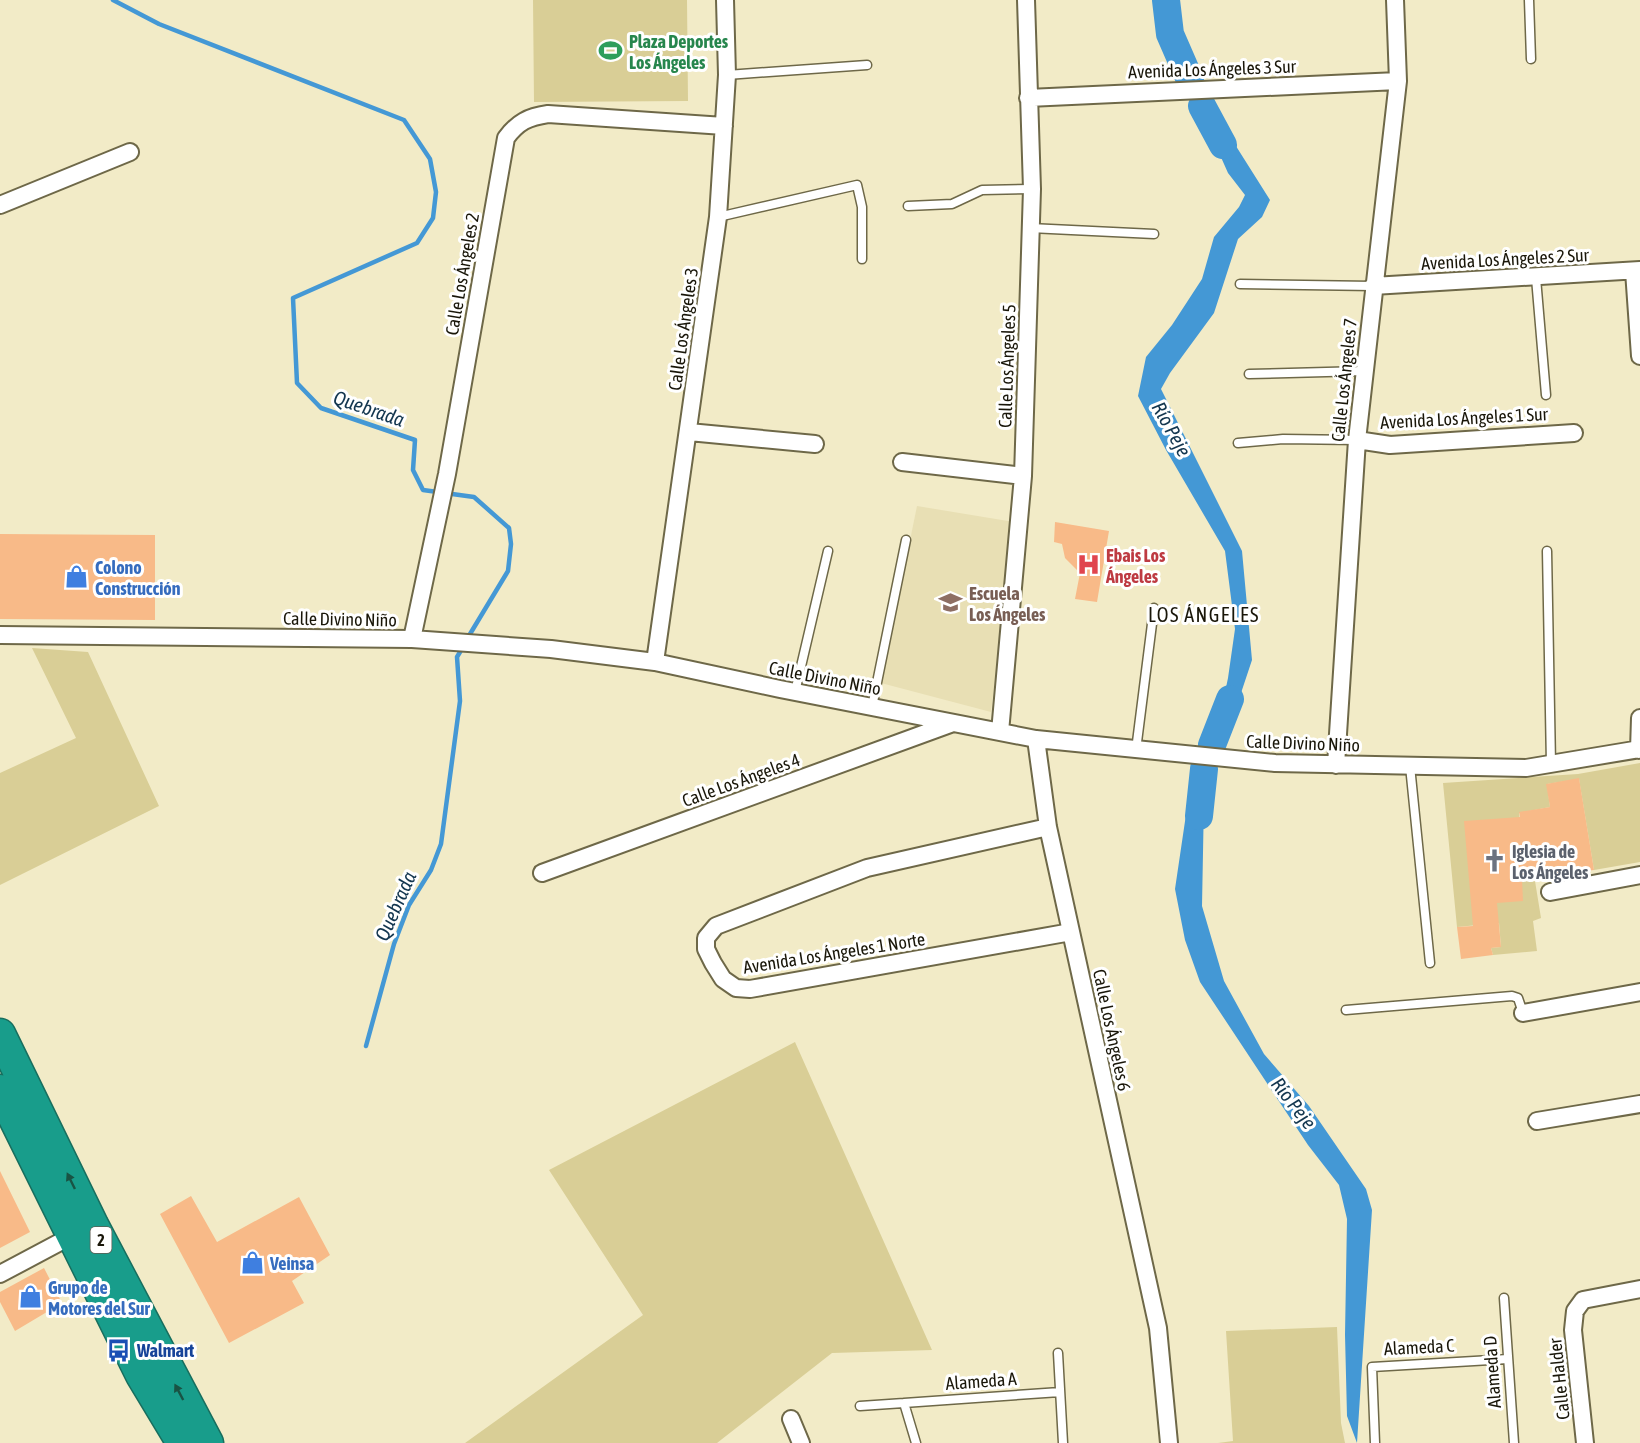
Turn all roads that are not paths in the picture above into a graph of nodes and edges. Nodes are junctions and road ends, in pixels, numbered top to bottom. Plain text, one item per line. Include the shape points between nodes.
1 (725, 0) edge
2 (1026, 0) edge
3 (1395, 0) edge
4 (1529, 0) edge
5 (1531, 59) dead end
6 (867, 65) dead end
7 (727, 75) junction
8 (1398, 81) junction
9 (1028, 98) junction
10 (724, 126) junction
11 (130, 152) dead end
12 (1032, 189) junction
13 (0, 205) edge
14 (908, 206) dead end
15 (718, 217) junction
16 (1030, 228) junction
17 (1154, 234) dead end
18 (862, 259) dead end
19 (1637, 271) edge
20 (1536, 278) junction
21 (1240, 284) dead end
22 (1372, 286) junction
23 (1640, 356) edge
24 (1364, 371) junction
25 (1249, 374) dead end
26 (1546, 395) dead end
27 (689, 432) junction
28 (1574, 433) dead end
29 (1357, 440) junction
30 (1238, 443) dead end
31 (815, 444) dead end
32 (902, 462) dead end
33 (1023, 476) junction
34 (906, 540) dead end
35 (828, 550) dead end
36 (1547, 550) dead end
37 (1154, 608) dead end
38 (0, 635) edge
39 (412, 639) junction
40 (656, 662) junction
41 (795, 692) junction
42 (872, 707) junction
43 (1640, 718) edge
44 (953, 723) junction
45 (1000, 732) junction
46 (1036, 740) junction
47 (1639, 750) edge
48 (1136, 751) junction
49 (1551, 764) junction
50 (1336, 765) junction
51 (1410, 766) junction
52 (1047, 827) junction
53 (542, 873) dead end
54 (1640, 875) edge
55 (1550, 892) dead end
56 (1071, 932) junction
57 (1430, 963) dead end
58 (1640, 992) edge
59 (1346, 1010) dead end
60 (1523, 1013) joint
61 (3, 1049) edge
62 (0, 1090) edge
63 (1640, 1104) edge
64 (1537, 1121) dead end
65 (82, 1231) junction
66 (0, 1274) edge
67 (1640, 1289) edge
68 (1504, 1298) dead end
69 (1058, 1353) dead end
70 (1508, 1359) junction
71 (141, 1375) junction
72 (1060, 1392) junction
73 (904, 1403) junction
74 (860, 1406) dead end
75 (791, 1419) dead end
76 (171, 1443) edge
77 (182, 1443) edge
78 (208, 1443) edge
79 (801, 1443) edge
80 (916, 1443) edge
81 (1064, 1443) edge
82 (1169, 1443) edge
83 (1375, 1443) edge
84 (1514, 1443) edge
85 (1585, 1443) edge

1 - 7 street, Calle Los Ángeles 3
2 - 9 street, Calle Los Ángeles 5
3 - 8 street, Calle Los Ángeles 7
4 - 5 lane
6 - 7 lane
7 - 10 street, Calle Los Ángeles 3
8 - 9 street, Avenida Los Ángeles 3 Sur
8 - 22 street, Calle Los Ángeles 7
9 - 12 street, Calle Los Ángeles 5
10 - 15 street, Calle Los Ángeles 3
10 - 39 street, Calle Los Ángeles 2 via 548,114 517,123 506,138 447,474
11 - 13 street
12 - 14 lane via 982,190 952,204
12 - 16 street, Calle Los Ángeles 5
15 - 18 lane via 857,185 862,207
15 - 27 street, Calle Los Ángeles 3
16 - 17 lane
16 - 33 street, Calle Los Ángeles 5
19 - 20 street, Avenida Los Ángeles 2 Sur
19 - 23 street
20 - 22 street, Avenida Los Ángeles 2 Sur
20 - 26 lane
21 - 22 lane
22 - 24 street, Calle Los Ángeles 7
24 - 25 lane
24 - 29 street, Calle Los Ángeles 7
27 - 31 street
27 - 40 street, Calle Los Ángeles 3
28 - 29 street, Avenida Los Ángeles 1 Sur via 1390,445
29 - 30 lane
29 - 50 street, Calle Los Ángeles 7
32 - 33 street
33 - 45 street, Calle Los Ángeles 5
34 - 42 lane
35 - 41 lane
36 - 49 lane
37 - 48 lane
38 - 39 street, Calle Divino Niño
39 - 40 street, Calle Divino Niño via 551,649
40 - 41 street, Calle Divino Niño
41 - 42 street, Calle Divino Niño
42 - 44 street, Calle Divino Niño
43 - 47 street
44 - 45 street, Calle Divino Niño
44 - 53 street, Calle Los Ángeles 4
45 - 46 street, Calle Divino Niño
46 - 48 street, Calle Divino Niño
46 - 52 street, Calle Los Ángeles 6
47 - 49 street, Calle Divino Niño
48 - 50 street, Calle Divino Niño
49 - 51 street, Calle Divino Niño via 1526,768
50 - 51 street, Calle Divino Niño
51 - 57 lane
52 - 56 street, Calle Los Ángeles 6
52 - 56 street, Avenida Los Ángeles 1 Norte via 867,868 716,926 706,938 706,949 723,979 736,988 750,989
54 - 55 street
56 - 82 street, Calle Los Ángeles 6 via 1158,1329
58 - 60 street
59 - 60 lane via 1512,996 1518,998
65 -> 61 highway, 2
62 - 65 highway, 2
63 - 64 street
65 - 66 street
65 - 71 highway, 2
78 -> 65 highway, 2
67 - 85 street, Calle Halder via 1584,1300 1575,1311 1573,1330
68 - 70 lane, Alameda D
69 - 72 lane
70 - 83 lane, Alameda C via 1372,1367
70 - 84 lane, Alameda D
71 - 76 lane
71 - 77 highway, 2
72 - 73 lane, Alameda A
72 - 81 lane
73 - 74 lane, Alameda A
73 - 80 lane
75 - 79 street

